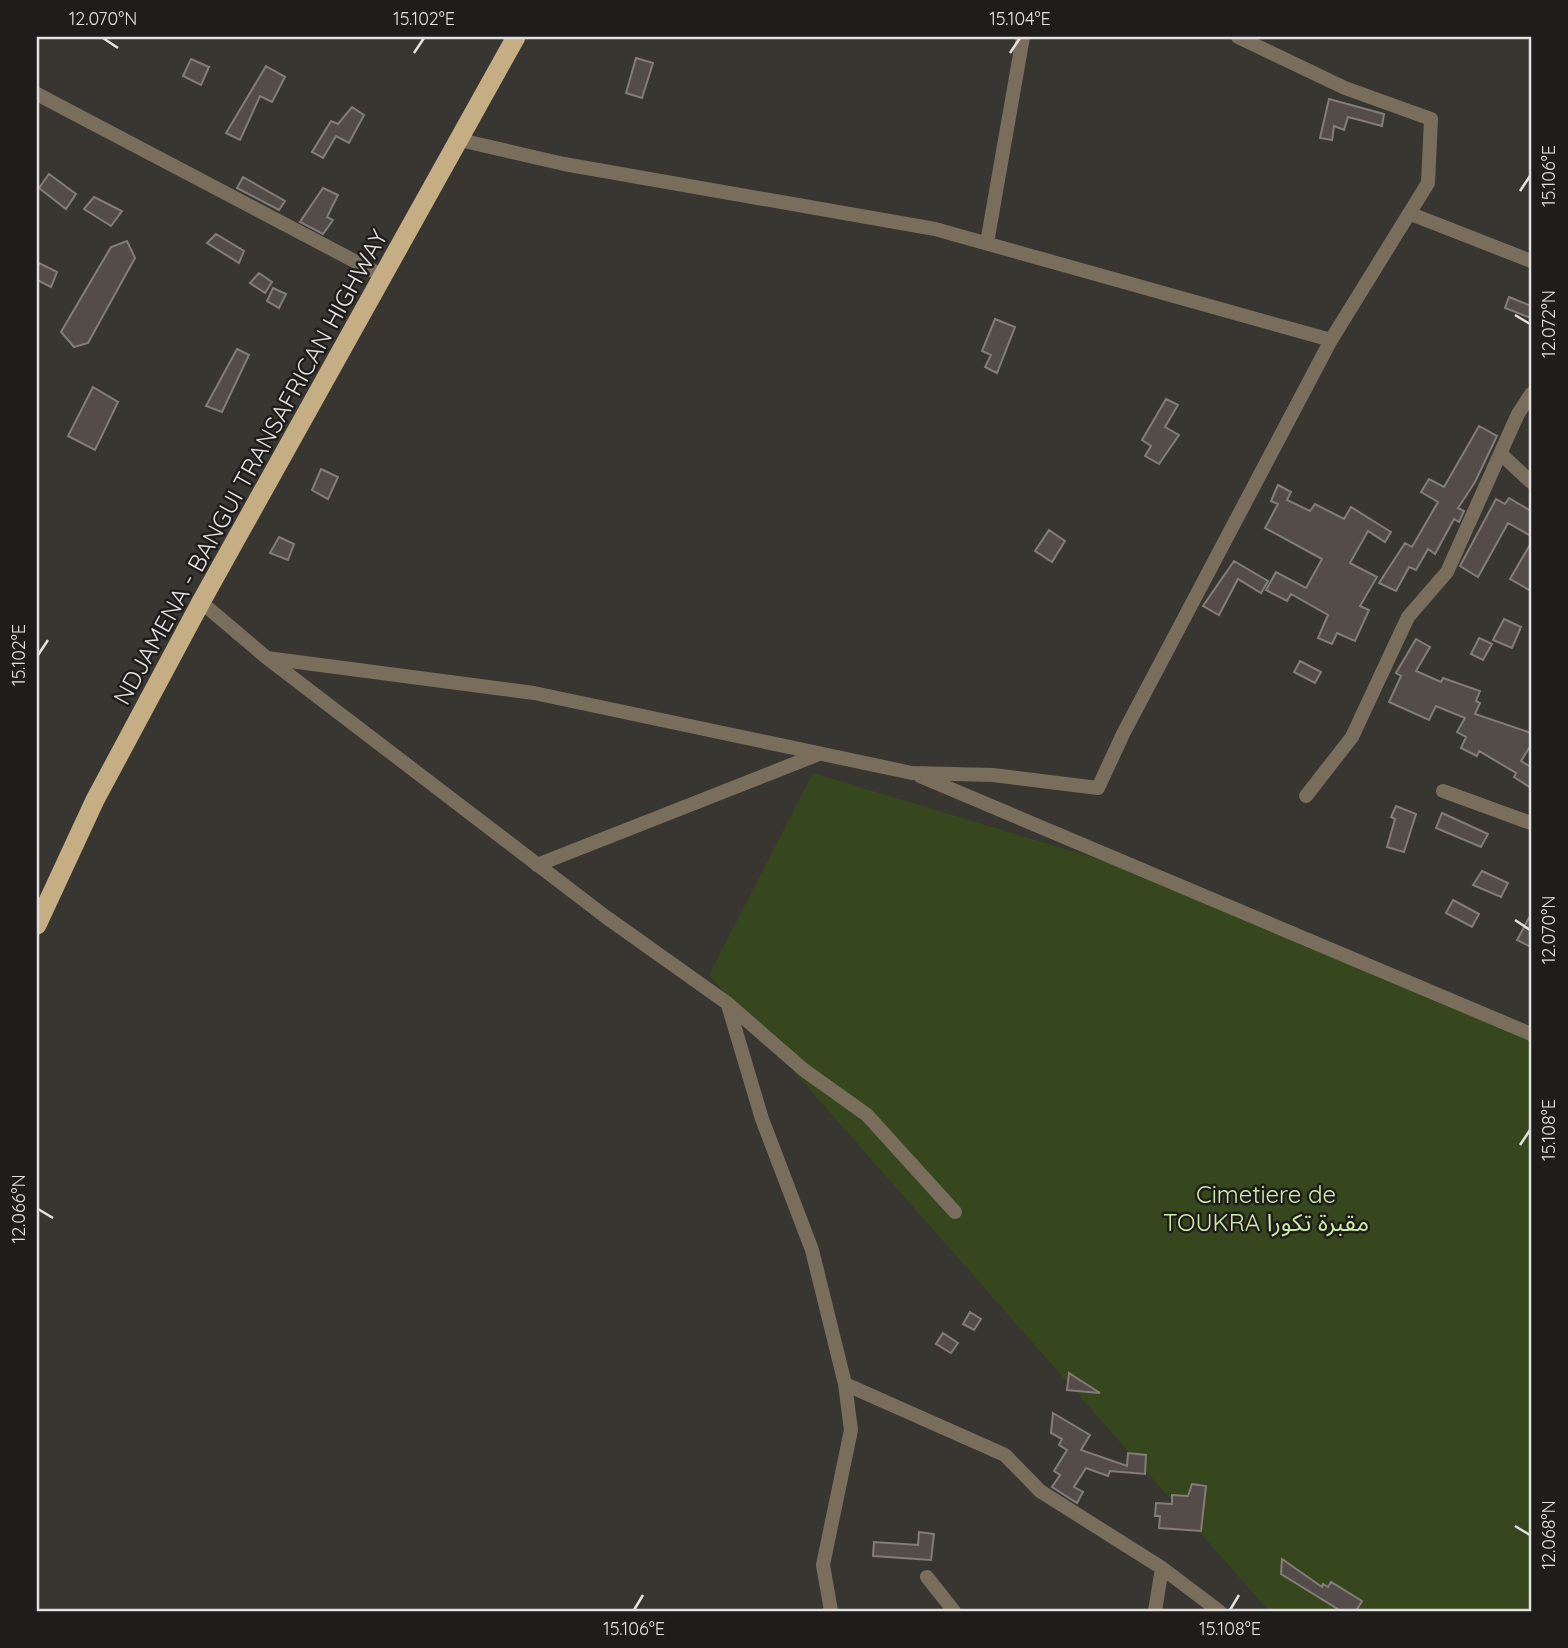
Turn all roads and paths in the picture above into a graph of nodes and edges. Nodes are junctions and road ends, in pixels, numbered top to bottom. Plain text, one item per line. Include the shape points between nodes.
1 (516, 37) edge
2 (1023, 37) edge
3 (1238, 37) edge
4 (37, 94) edge
5 (460, 140) junction
6 (1411, 214) junction
7 (987, 243) junction
8 (1531, 261) edge
9 (383, 276) junction
10 (1331, 340) junction
11 (1531, 394) edge
12 (1502, 455) junction
13 (1531, 482) edge
14 (201, 602) junction
15 (267, 658) junction
16 (820, 753) junction
17 (912, 773) junction
18 (1443, 791) dead end
19 (1306, 796) dead end
20 (1531, 822) edge
21 (537, 865) junction
22 (37, 925) edge
23 (727, 1003) junction
24 (1531, 1034) edge
25 (955, 1212) dead end
26 (845, 1384) junction
27 (1161, 1567) junction
28 (927, 1577) dead end
29 (831, 1611) edge
30 (954, 1611) edge
31 (1155, 1611) edge
32 (1219, 1611) edge

1 - 5 highway, NDJAMENA - BANGUI TRANSAFRICAN HIGHWAY
2 - 7 street
3 - 6 street via 1345,88 1431,119 1428,183
4 - 9 street
5 - 7 street via 935,229
5 - 9 highway, NDJAMENA - BANGUI TRANSAFRICAN HIGHWAY
6 - 8 street
6 - 10 street
7 - 10 street
9 - 14 highway, NDJAMENA - BANGUI TRANSAFRICAN HIGHWAY
10 - 17 street via 1098,788 993,775
11 - 12 street
12 - 13 street
12 - 19 street via 1447,572 1408,617 1352,737
14 - 15 street
14 - 22 highway, NDJAMENA - BANGUI TRANSAFRICAN HIGHWAY via 95,800
15 - 16 street via 534,694
15 - 21 street
16 - 17 street
16 - 21 street
17 - 24 street
18 - 20 street
21 - 23 street
23 - 25 street via 804,1070 867,1115
23 - 26 street via 762,1119 812,1250
26 - 27 street via 1005,1455 1040,1491
26 - 29 street via 851,1430 823,1565
27 - 31 street
27 - 32 street
28 - 30 street

